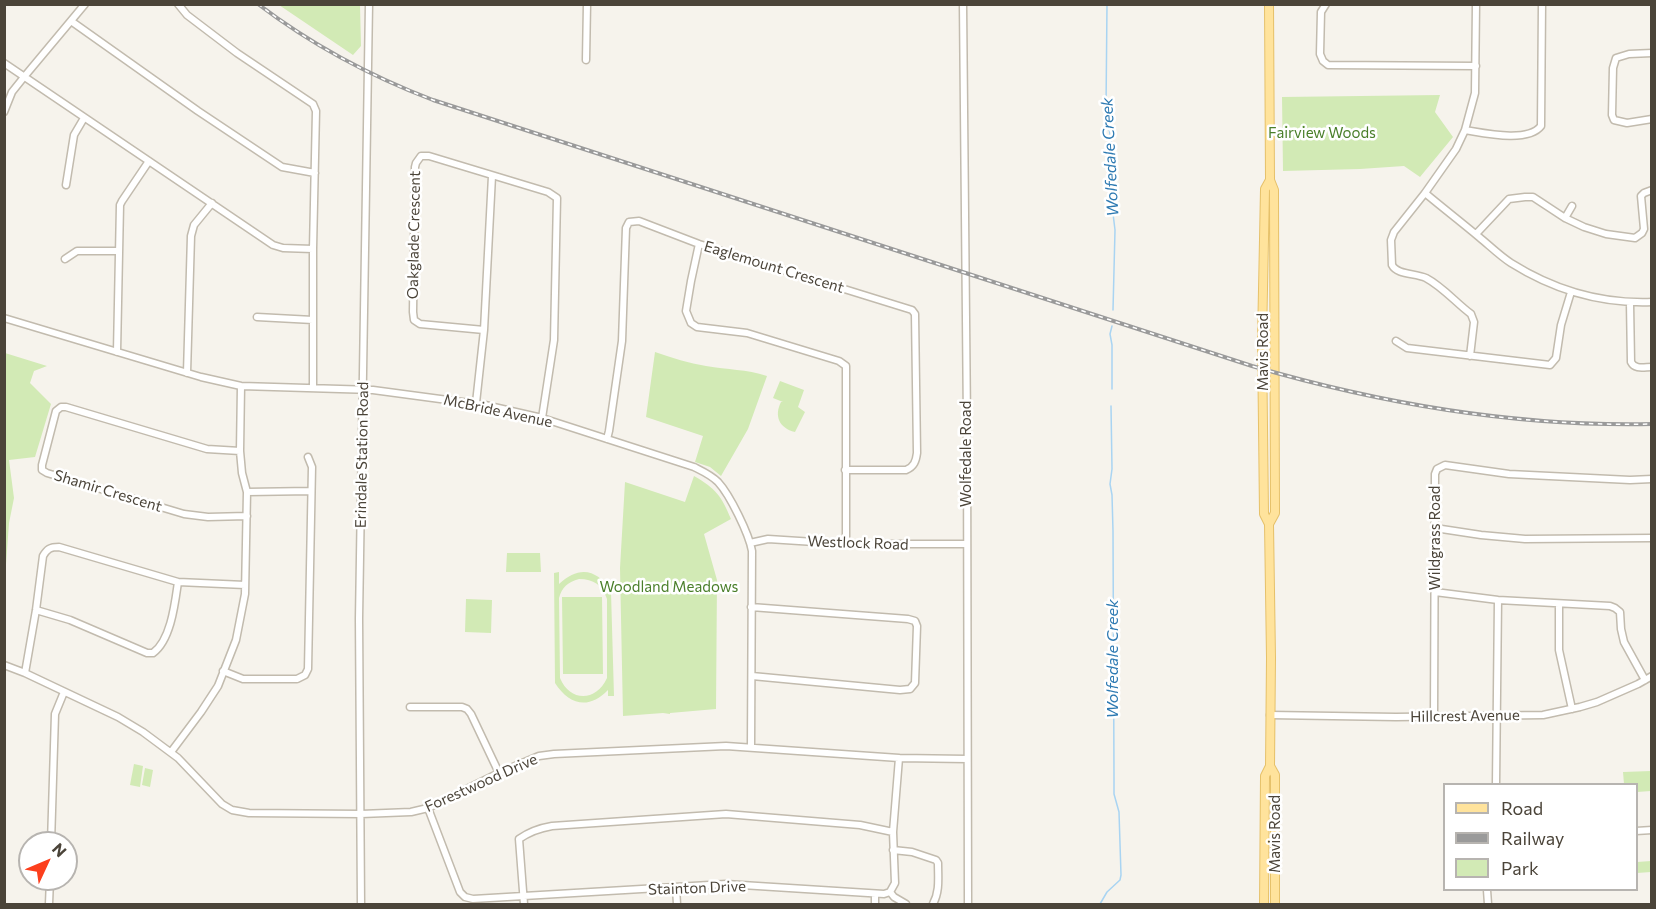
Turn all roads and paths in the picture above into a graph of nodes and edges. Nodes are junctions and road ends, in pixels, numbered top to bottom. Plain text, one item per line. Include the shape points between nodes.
1 (85, 4) edge
2 (178, 4) edge
3 (369, 4) edge
4 (587, 4) edge
5 (963, 4) edge
6 (1269, 4) edge
7 (1326, 4) edge
8 (1476, 4) edge
9 (1542, 4) edge
10 (71, 21) junction
11 (1652, 53) edge
12 (586, 60) dead end
13 (4, 63) edge
14 (1476, 66) junction
15 (24, 77) junction
16 (4, 112) edge
17 (84, 118) junction
18 (1652, 119) edge
19 (1465, 130) junction
20 (149, 161) junction
21 (315, 173) junction
22 (492, 176) junction
23 (1270, 180) junction
24 (66, 185) dead end
25 (1652, 190) edge
26 (1425, 193) junction
27 (212, 203) junction
28 (1572, 206) dead end
29 (1565, 218) junction
30 (1476, 234) junction
31 (699, 244) junction
32 (313, 249) junction
33 (119, 251) junction
34 (64, 259) dead end
35 (1571, 292) junction
36 (1652, 302) edge
37 (1630, 303) junction
38 (257, 317) dead end
39 (4, 318) edge
40 (313, 320) junction
41 (484, 330) junction
42 (1396, 341) dead end
43 (117, 352) junction
44 (1470, 356) junction
45 (1652, 367) edge
46 (187, 373) junction
47 (241, 386) junction
48 (313, 388) junction
49 (363, 389) junction
50 (476, 403) junction
51 (542, 418) junction
52 (607, 440) junction
53 (240, 451) junction
54 (308, 457) dead end
55 (846, 470) junction
56 (1652, 479) edge
57 (311, 491) junction
58 (247, 492) junction
59 (247, 516) junction
60 (1269, 524) junction
61 (1435, 528) junction
62 (1652, 538) edge
63 (750, 543) junction
64 (846, 544) junction
65 (966, 544) junction
66 (178, 582) junction
67 (246, 585) junction
68 (1435, 592) junction
69 (1498, 600) junction
70 (1558, 603) junction
71 (751, 607) junction
72 (36, 610) junction
73 (4, 665) edge
74 (224, 671) junction
75 (25, 673) junction
76 (752, 676) junction
77 (1652, 676) edge
78 (1645, 680) junction
79 (64, 692) junction
80 (410, 707) dead end
81 (1572, 709) junction
82 (1270, 715) junction
83 (1434, 716) junction
84 (1496, 716) junction
85 (751, 747) junction
86 (171, 752) junction
87 (900, 758) junction
88 (967, 759) junction
89 (1270, 766) junction
90 (499, 773) junction
91 (1496, 783) edge
92 (428, 808) junction
93 (361, 814) junction
94 (51, 831) edge
95 (893, 832) junction
96 (893, 850) junction
97 (676, 888) junction
98 (890, 892) junction
99 (875, 894) junction
100 (523, 901) edge
101 (361, 904) edge
102 (677, 904) edge
103 (874, 904) edge
104 (906, 904) edge
105 (933, 904) edge
106 (968, 904) edge
107 (1264, 904) edge
108 (1275, 904) edge

1 - 10 street
2 - 21 street via 237,53 313,104
3 - 49 street, Erindale Station Road
4 - 12 street
5 - 65 street, Wolfedale Road
6 - 23 main road, Mavis Road
7 - 14 street via 1321,12 1320,54 1328,65
8 - 14 street
9 - 19 street via 1541,126 1532,134 1495,136
10 - 15 street
10 - 21 street via 282,167
11 - 18 street via 1616,58 1612,115 1614,120 1627,123
13 - 15 street
14 - 19 street via 1475,93
15 - 16 street
15 - 17 street
17 - 20 street
17 - 24 street via 74,135
19 - 26 street
20 - 27 street
20 - 33 street via 122,201
21 - 32 street
22 - 41 street
22 - 41 street, Oakglade Crescent via 429,156 421,156 416,163 414,320 420,324
22 - 51 street, Oakglade Crescent via 557,198 554,340
23 - 60 main road, Mavis Road via 1274,190 1275,513
23 - 60 main road, Mavis Road via 1265,189 1262,339 1264,514
25 - 29 street via 1641,196 1644,228 1635,238 1606,234
26 - 30 street
26 - 44 street via 1394,232 1392,265 1396,270 1426,279 1472,314
27 - 32 street via 273,245
27 - 46 street via 194,225 191,236
28 - 29 street
29 - 30 street via 1533,197 1514,197
30 - 35 street via 1510,262
31 - 52 street, Eaglemount Crescent via 639,221 630,222 626,228 622,340
31 - 55 street via 686,311 691,323 747,333 846,366
31 - 55 street, Eaglemount Crescent via 915,314 916,461 906,470
32 - 40 street
33 - 34 street via 77,251
33 - 43 street
35 - 37 street
35 - 44 street via 1552,363
36 - 37 street
37 - 45 street via 1631,362 1637,368
38 - 40 street
39 - 43 street, McBride Avenue
40 - 48 street
41 - 50 street
42 - 44 street via 1407,348
43 - 46 street, McBride Avenue
46 - 47 street, McBride Avenue
47 - 48 street, McBride Avenue
47 - 53 street
48 - 49 street, McBride Avenue
49 - 50 street, McBride Avenue
49 - 93 street, Erindale Station Road
50 - 51 street, McBride Avenue
51 - 52 street, McBride Avenue
52 - 63 street, McBride Avenue via 694,467 715,479 730,500
53 - 58 street
53 - 59 street, Shamir Crescent via 207,449 60,407 42,470 184,514
54 - 57 street via 312,467
55 - 64 street
56 - 61 street, Wildgrass Road via 1509,474 1443,466 1435,474
57 - 58 street
57 - 74 street via 308,669 297,679 243,679
58 - 59 street
59 - 67 street
60 - 82 main road, Mavis Road
61 - 62 street via 1525,539
61 - 68 street, Wildgrass Road
63 - 64 street, Westlock Road via 768,538
63 - 71 street, McBride Avenue
64 - 65 street, Westlock Road
65 - 88 street, Wolfedale Road
66 - 67 street
66 - 72 street via 52,547 43,556
66 - 72 street via 162,645 153,653
67 - 74 street via 236,640
68 - 69 street
68 - 83 street, Wildgrass Road
69 - 70 street
69 - 84 street
70 - 78 street via 1610,606 1620,612 1624,642
70 - 81 street via 1559,650
71 - 76 street, McBride Avenue
71 - 76 street via 908,619 917,626 915,683 910,689
72 - 75 street
73 - 75 street, Forestwood Drive
74 - 86 street via 201,712
75 - 79 street, Forestwood Drive
76 - 85 street, McBride Avenue
77 - 78 street, Hillcrest Avenue
78 - 81 street, Hillcrest Avenue
79 - 86 street, Forestwood Drive via 118,717
79 - 94 street via 55,714
80 - 90 street via 467,709
81 - 84 street, Hillcrest Avenue via 1543,715
82 - 83 street, Hillcrest Avenue
82 - 89 main road, Mavis Road
83 - 84 street, Hillcrest Avenue
84 - 91 street
85 - 87 street, Forestwood Drive
85 - 90 street, Forestwood Drive via 554,754 539,756
86 - 93 street, Forestwood Drive via 232,810
87 - 88 street, Forestwood Drive
87 - 95 street
88 - 106 street, Wolfedale Road
89 - 107 main road, Mavis Road via 1265,776
89 - 108 main road, Mavis Road via 1275,775
90 - 92 street, Forestwood Drive
92 - 93 street, Forestwood Drive
92 - 100 street, Stainton Drive via 465,897
93 - 101 street, Erindale Station Road
95 - 96 street
95 - 100 street via 860,825 726,814 552,825 519,839
96 - 98 street via 895,883
96 - 105 street via 936,860 938,888
97 - 99 street, Stainton Drive via 726,884
97 - 100 street, Stainton Drive
97 - 102 street
98 - 99 street, Stainton Drive
98 - 104 street
99 - 103 street

